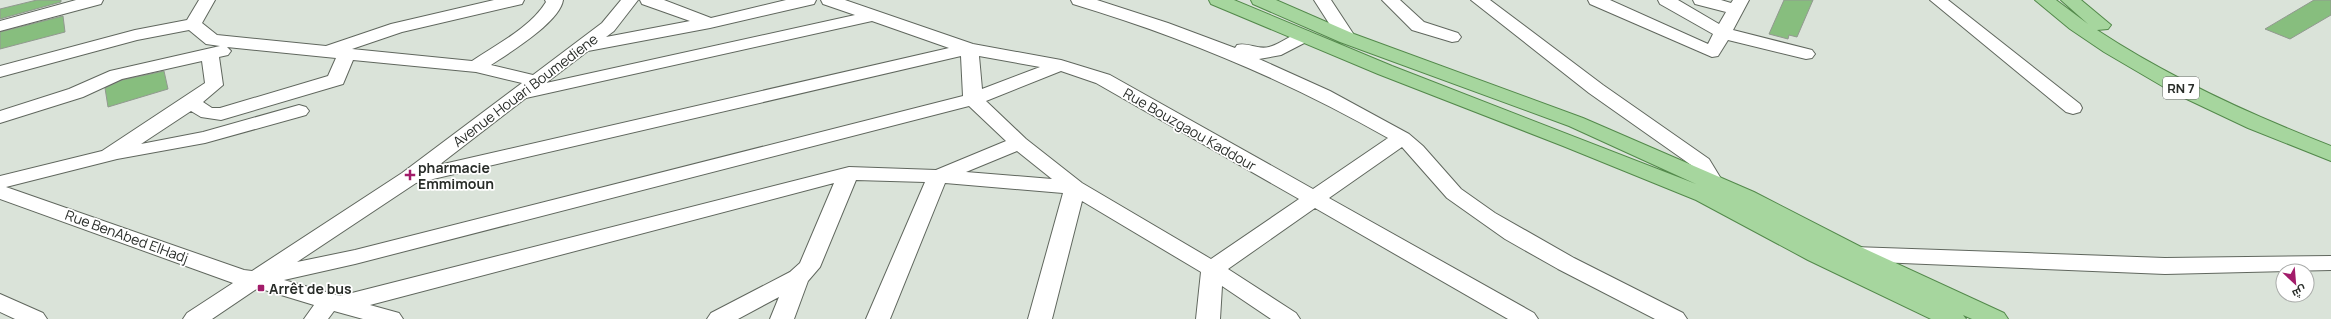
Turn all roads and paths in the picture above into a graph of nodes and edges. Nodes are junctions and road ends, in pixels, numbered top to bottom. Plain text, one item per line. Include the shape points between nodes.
1 (95, 0) edge
2 (207, 0) edge
3 (516, 0) edge
4 (553, 0) edge
5 (630, 0) edge
6 (648, 0) edge
7 (808, 0) edge
8 (829, 0) edge
9 (1079, 0) edge
10 (1114, 0) edge
11 (1218, 0) edge
12 (1260, 0) edge
13 (1322, 0) edge
14 (1390, 0) edge
15 (1478, 0) edge
16 (1596, 0) edge
17 (1666, 0) edge
18 (1701, 0) edge
19 (1938, 0) edge
20 (2044, 0) edge
21 (2070, 0) edge
22 (1739, 4) edge
23 (872, 16) junction
24 (710, 23) junction
25 (193, 24) junction
26 (0, 26) edge
27 (1723, 33) junction
28 (1304, 36) junction
29 (1452, 37) dead end
30 (1347, 38) junction
31 (243, 45) junction
32 (579, 48) junction
33 (969, 49) junction
34 (322, 52) junction
35 (347, 53) junction
36 (1806, 54) dead end
37 (210, 55) junction
38 (1061, 64) junction
39 (476, 67) junction
40 (0, 72) edge
41 (536, 81) junction
42 (520, 94) junction
43 (973, 99) junction
44 (190, 103) junction
45 (2073, 108) dead end
46 (299, 111) dead end
47 (0, 117) edge
48 (1402, 138) junction
49 (2331, 140) edge
50 (1019, 143) junction
51 (2331, 154) edge
52 (109, 156) junction
53 (849, 173) junction
54 (938, 176) junction
55 (409, 178) junction
56 (0, 182) edge
57 (1075, 188) junction
58 (1708, 189) junction
59 (0, 192) edge
60 (1313, 199) junction
61 (1854, 254) junction
62 (2331, 263) edge
63 (1212, 268) junction
64 (798, 277) junction
65 (254, 279) junction
66 (0, 302) edge
67 (328, 308) edge
68 (35, 319) edge
69 (194, 319) edge
70 (391, 319) edge
71 (719, 319) edge
72 (782, 319) edge
73 (878, 319) edge
74 (1040, 319) edge
75 (1208, 319) edge
76 (1288, 319) edge
77 (1526, 319) edge
78 (1675, 319) edge
79 (1953, 319) edge
80 (1995, 319) edge

1 - 26 street
2 - 25 street
3 - 34 street via 397,28
4 - 39 street via 555,1 552,9 535,24
5 - 32 street, Avenue Houari Boumediene via 608,27
6 - 24 street
7 - 24 street
8 - 23 street, Rue Bouzgaou Kaddour
9 - 48 street via 1132,15 1233,55 1322,94
10 - 28 street via 1153,11 1252,53 1269,55
11 - 28 main road
12 - 30 main road
13 - 30 street
14 - 29 street via 1418,26
15 - 58 street via 1596,89 1702,163
16 - 27 street via 1712,52
17 - 27 street
18 - 22 street
19 - 45 street
20 - 51 main road, RN 7 via 2107,45 2170,82 2251,122
21 - 49 main road, RN 7 via 2103,27 2154,59 2264,112
22 - 27 street
23 - 33 street, Rue Bouzgaou Kaddour
23 - 42 street
24 - 32 street
25 - 31 street via 212,40
25 - 40 street via 135,36
27 - 36 street
28 - 58 main road
30 - 58 main road via 1576,122
31 - 34 street
31 - 37 street
32 - 41 street, Avenue Houari Boumediene
33 - 38 street, Rue Bouzgaou Kaddour
33 - 43 street
33 - 55 street
34 - 35 street
35 - 39 street
35 - 44 street via 336,80 221,114 208,113
37 - 44 street via 214,85
37 - 47 street via 116,75 76,93
38 - 43 street
38 - 60 street, Rue Bouzgaou Kaddour via 1103,80
39 - 41 street
41 - 42 street, Avenue Houari Boumediene
42 - 55 street, Avenue Houari Boumediene
43 - 50 street
43 - 65 street via 355,257
44 - 52 street
46 - 52 street via 206,137
48 - 60 street
48 - 78 street via 1461,199 1525,241
50 - 54 street
50 - 57 street
52 - 56 street
53 - 54 street
53 - 64 street via 809,267
53 - 67 street
54 - 57 street
54 - 73 street
55 - 65 street, Avenue Houari Boumediene
57 - 63 street
57 - 74 street
58 - 61 main road via 1746,197
58 - 79 main road via 1817,254
59 - 65 street, Rue BenAbed ElHadj via 242,278
60 - 63 street
60 - 77 street, Rue Bouzgaou Kaddour
61 - 62 street via 2165,266
61 - 80 main road
63 - 75 street
63 - 76 street
64 - 71 street
64 - 72 street
65 - 67 street, Rue BenAbed ElHadj
65 - 69 street, Avenue Houari Boumediene
66 - 68 street
67 - 70 street, Rue BenAbed ElHadj

